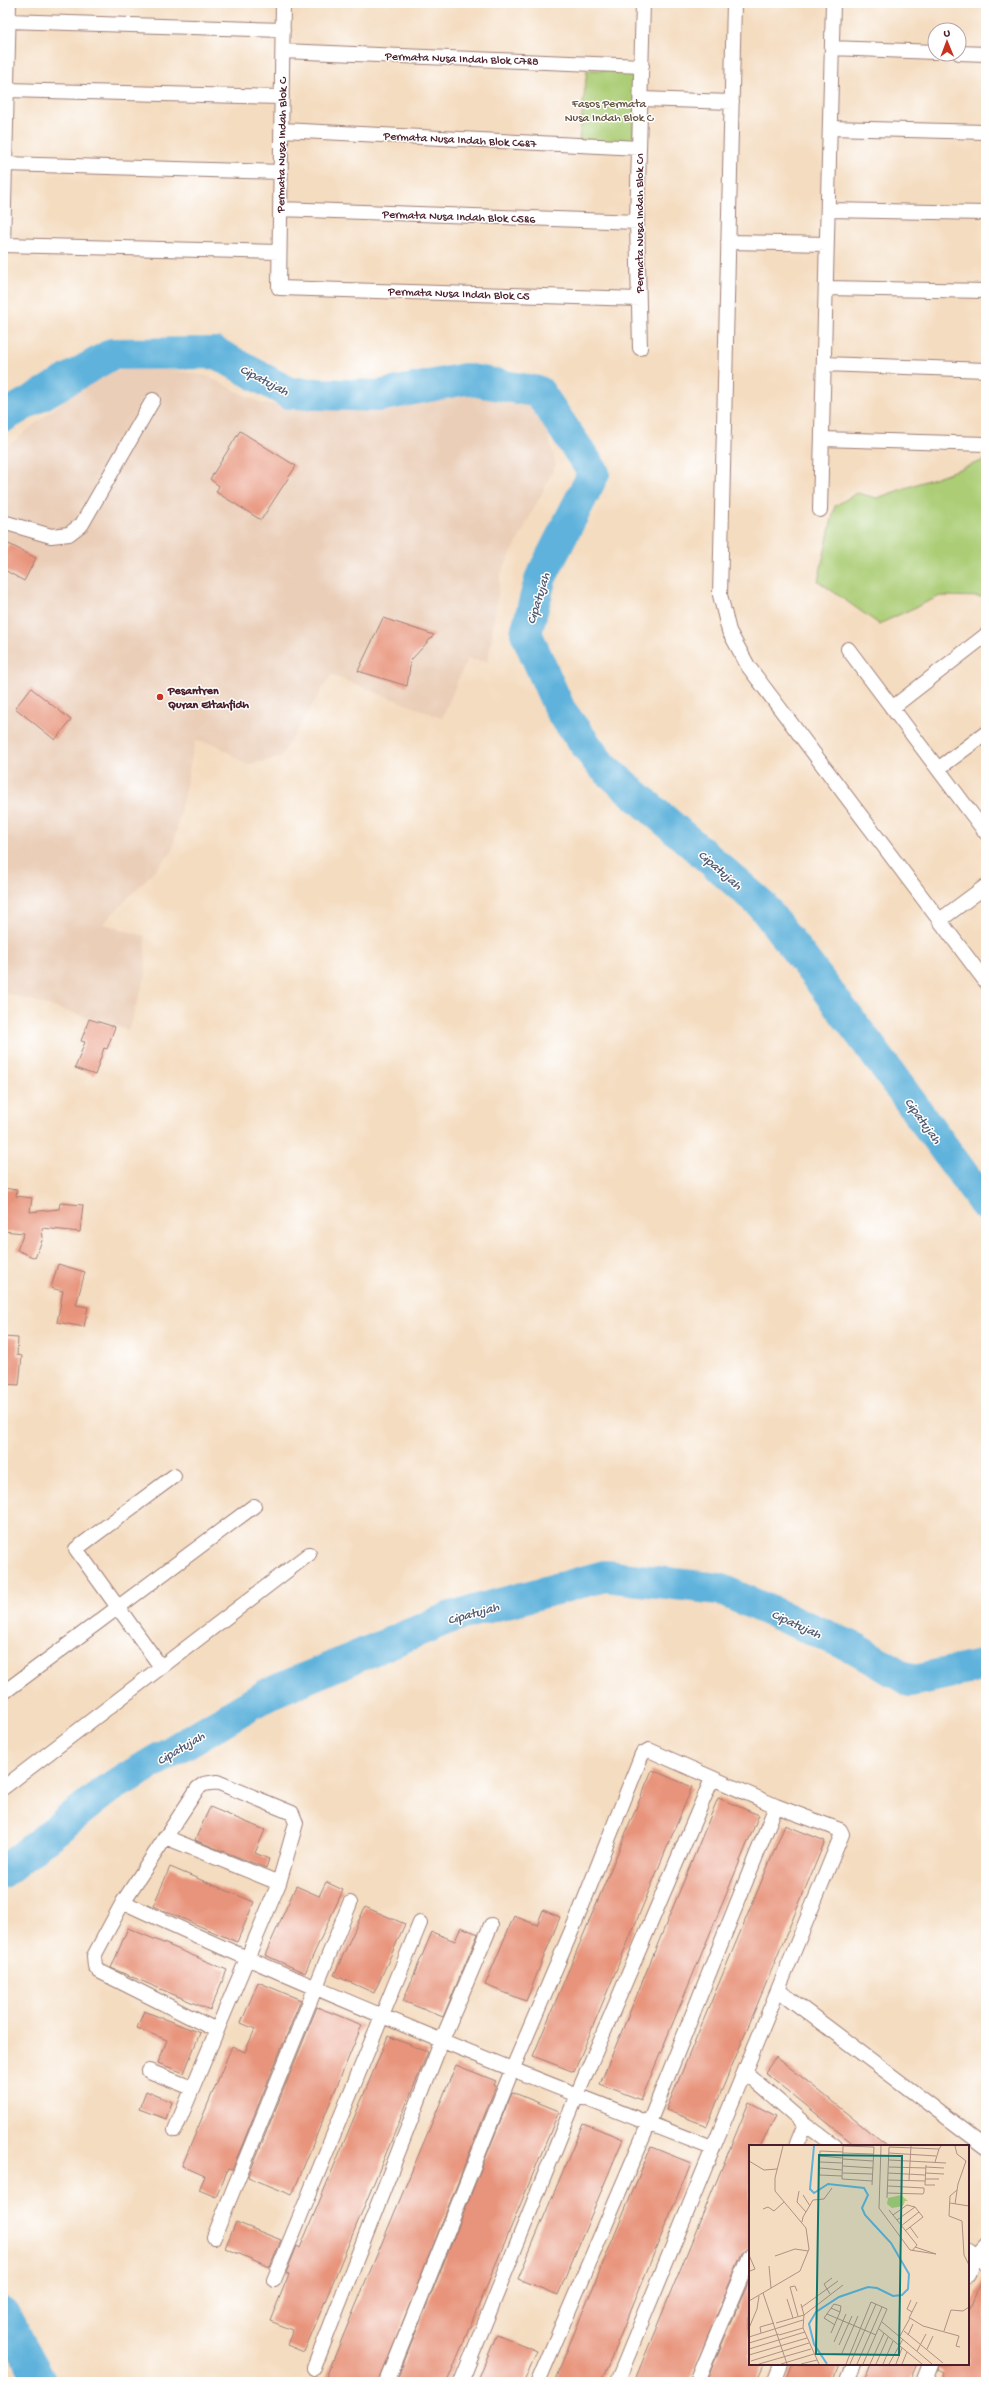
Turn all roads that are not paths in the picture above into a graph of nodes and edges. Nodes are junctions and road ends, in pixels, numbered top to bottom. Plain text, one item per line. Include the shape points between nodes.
1 (9, 3) edge
2 (284, 3) edge
3 (644, 3) edge
4 (734, 3) edge
5 (833, 3) edge
6 (8, 21) junction
7 (283, 30) junction
8 (832, 48) junction
9 (283, 51) junction
10 (927, 52) edge
11 (967, 53) edge
12 (986, 54) edge
13 (642, 66) junction
14 (7, 90) junction
15 (282, 97) junction
16 (641, 99) junction
17 (732, 102) junction
18 (830, 128) junction
19 (282, 130) junction
20 (986, 132) edge
21 (639, 148) junction
22 (5, 164) junction
23 (280, 172) junction
24 (280, 209) junction
25 (828, 210) junction
26 (986, 213) edge
27 (637, 222) junction
28 (728, 242) junction
29 (828, 244) junction
30 (279, 252) junction
31 (279, 288) joint
32 (826, 288) junction
33 (986, 291) edge
34 (639, 299) junction
35 (640, 348) dead end
36 (824, 364) junction
37 (986, 370) edge
38 (153, 400) dead end
39 (822, 439) junction
40 (986, 444) edge
41 (820, 510) dead end
42 (3, 522) edge
43 (986, 635) edge
44 (848, 649) dead end
45 (892, 708) junction
46 (986, 733) edge
47 (938, 769) junction
48 (986, 832) edge
49 (986, 886) edge
50 (940, 920) junction
51 (986, 982) edge
52 (174, 1476) dead end
53 (254, 1506) dead end
54 (309, 1554) dead end
55 (118, 1607) junction
56 (161, 1667) junction
57 (3, 1693) edge
58 (712, 1779) junction
59 (3, 1788) edge
60 (776, 1806) junction
61 (165, 1837) junction
62 (279, 1883) junction
63 (123, 1902) junction
64 (350, 1903) dead end
65 (420, 1922) dead end
66 (491, 1924) dead end
67 (246, 1959) junction
68 (315, 1987) junction
69 (778, 1990) junction
70 (382, 2016) junction
71 (216, 2030) junction
72 (442, 2040) junction
73 (512, 2070) junction
74 (149, 2071) dead end
75 (745, 2072) junction
76 (192, 2088) junction
77 (577, 2095) junction
78 (649, 2123) junction
79 (806, 2124) junction
80 (175, 2130) dead end
81 (796, 2145) edge
82 (834, 2145) edge
83 (712, 2148) junction
84 (986, 2148) edge
85 (214, 2237) dead end
86 (986, 2245) edge
87 (749, 2258) edge
88 (976, 2258) edge
89 (969, 2273) edge
90 (274, 2280) dead end
91 (781, 2365) edge
92 (854, 2365) edge
93 (931, 2365) edge
94 (314, 2368) dead end
95 (387, 2382) edge
96 (461, 2382) edge
97 (538, 2382) edge
98 (617, 2382) edge
99 (697, 2382) edge
100 (774, 2382) edge
101 (847, 2382) edge
102 (924, 2382) edge

1 - 6 street
2 - 7 street, Permata Nusa Indah Blok C
3 - 13 street, Permata Nusa Indah Blok C1
4 - 17 street
5 - 8 street
6 - 7 street
6 - 14 street
7 - 9 street, Permata Nusa Indah Blok C
8 - 10 street
8 - 18 street
9 - 13 street, Permata Nusa Indah Blok C7&8
9 - 15 street, Permata Nusa Indah Blok C
11 - 12 street
13 - 16 street, Permata Nusa Indah Blok C1
14 - 15 street
14 - 22 street
15 - 19 street, Permata Nusa Indah Blok C
16 - 17 street
16 - 21 street, Permata Nusa Indah Blok C1
17 - 28 street
18 - 20 street
18 - 25 street
19 - 21 street, Permata Nusa Indah Blok C6&7
19 - 23 street, Permata Nusa Indah Blok C
21 - 27 street, Permata Nusa Indah Blok C1
22 - 23 street
22 - 30 street via 3,245
23 - 24 street, Permata Nusa Indah Blok C
24 - 27 street, Permata Nusa Indah Blok C5&6
24 - 30 street, Permata Nusa Indah Blok C
25 - 26 street
25 - 29 street
27 - 34 street, Permata Nusa Indah Blok C1
28 - 29 street
28 - 50 street via 720,595 729,631 748,666
29 - 32 street
30 - 31 street, Permata Nusa Indah Blok C
31 - 34 street, Permata Nusa Indah Blok C5
32 - 33 street
32 - 36 street
34 - 35 street, Permata Nusa Indah Blok C1
36 - 37 street
36 - 39 street
38 - 42 street via 82,524 69,534 51,536
39 - 40 street
39 - 41 street
43 - 45 street
44 - 45 street
45 - 47 street
46 - 47 street
47 - 48 street
49 - 50 street
50 - 51 street
52 - 55 street via 76,1549
53 - 55 street
54 - 56 street
55 - 56 street
55 - 57 street
56 - 59 street
58 - 60 street
58 - 73 street via 648,1750 644,1751 580,1911
58 - 77 street
60 - 69 street via 840,1830 842,1834
60 - 78 street
61 - 62 street
61 - 62 street via 198,1788 210,1782 217,1782 287,1810 295,1817 296,1823
61 - 63 street
62 - 67 street
63 - 67 street
63 - 71 street via 94,1956 98,1971
64 - 68 street
65 - 70 street
66 - 72 street
67 - 68 street
67 - 71 street
68 - 70 street
68 - 85 street
69 - 75 street
69 - 84 street
70 - 72 street
70 - 90 street
71 - 76 street
72 - 73 street
72 - 94 street
73 - 77 street
73 - 95 street
74 - 76 street
75 - 79 street
75 - 83 street
76 - 80 street
77 - 78 street
77 - 96 street
78 - 83 street
78 - 97 street
79 - 81 street
79 - 82 street
83 - 98 street
86 - 88 street
87 - 99 street
88 - 89 street
91 - 100 street
92 - 101 street
93 - 102 street

